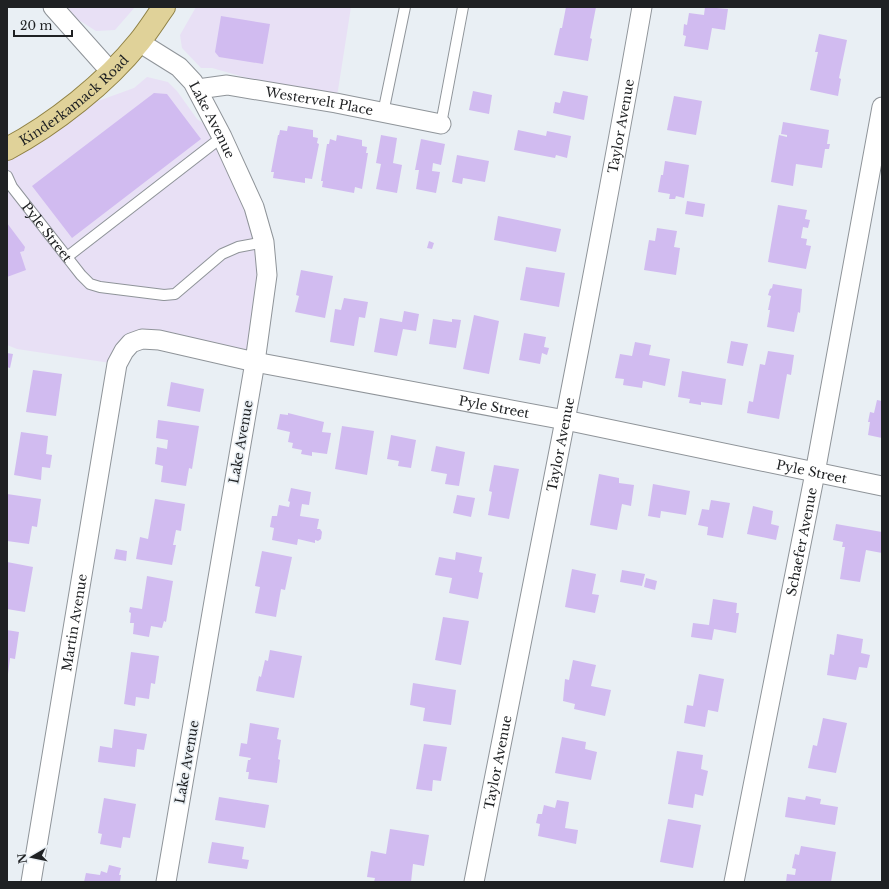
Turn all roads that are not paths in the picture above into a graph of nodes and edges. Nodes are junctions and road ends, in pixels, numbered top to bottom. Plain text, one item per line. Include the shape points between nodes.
1 (53, 7) edge
2 (164, 7) edge
3 (405, 7) edge
4 (463, 7) edge
5 (642, 7) edge
6 (139, 42) junction
7 (111, 72) junction
8 (198, 89) junction
9 (882, 107) edge
10 (383, 113) junction
11 (441, 124) joint
12 (222, 138) junction
13 (7, 149) edge
14 (7, 176) edge
15 (264, 242) junction
16 (67, 257) junction
17 (255, 362) junction
18 (117, 364) joint
19 (565, 420) junction
20 (815, 473) junction
21 (882, 486) edge
22 (31, 882) edge
23 (166, 882) edge
24 (474, 882) edge
25 (734, 882) edge

1 - 7 street
2 - 6 main road, Kinderkamack Road
3 - 10 lane
4 - 11 lane
5 - 19 street, Taylor Avenue
6 - 7 main road, Kinderkamack Road
6 - 8 street, Lake Avenue via 179,67
7 - 13 main road, Kinderkamack Road via 62,114 25,140
8 - 10 street, Westervelt Place via 227,85
8 - 12 street, Lake Avenue
9 - 20 street, Schaefer Avenue
10 - 11 street, Westervelt Place
12 - 15 street, Lake Avenue via 254,207
12 - 16 lane
14 - 16 lane, Pyle Street via 12,187
15 - 16 lane, Pyle Street via 238,247 222,254 175,294 164,295 90,284
15 - 17 street, Lake Avenue via 267,275
17 - 18 street, Pyle Street via 159,340 142,339 131,343
17 - 19 street, Pyle Street
17 - 23 street, Lake Avenue
18 - 22 street, Martin Avenue
19 - 20 street, Pyle Street
19 - 24 street, Taylor Avenue
20 - 21 street, Pyle Street
20 - 25 street, Schaefer Avenue

